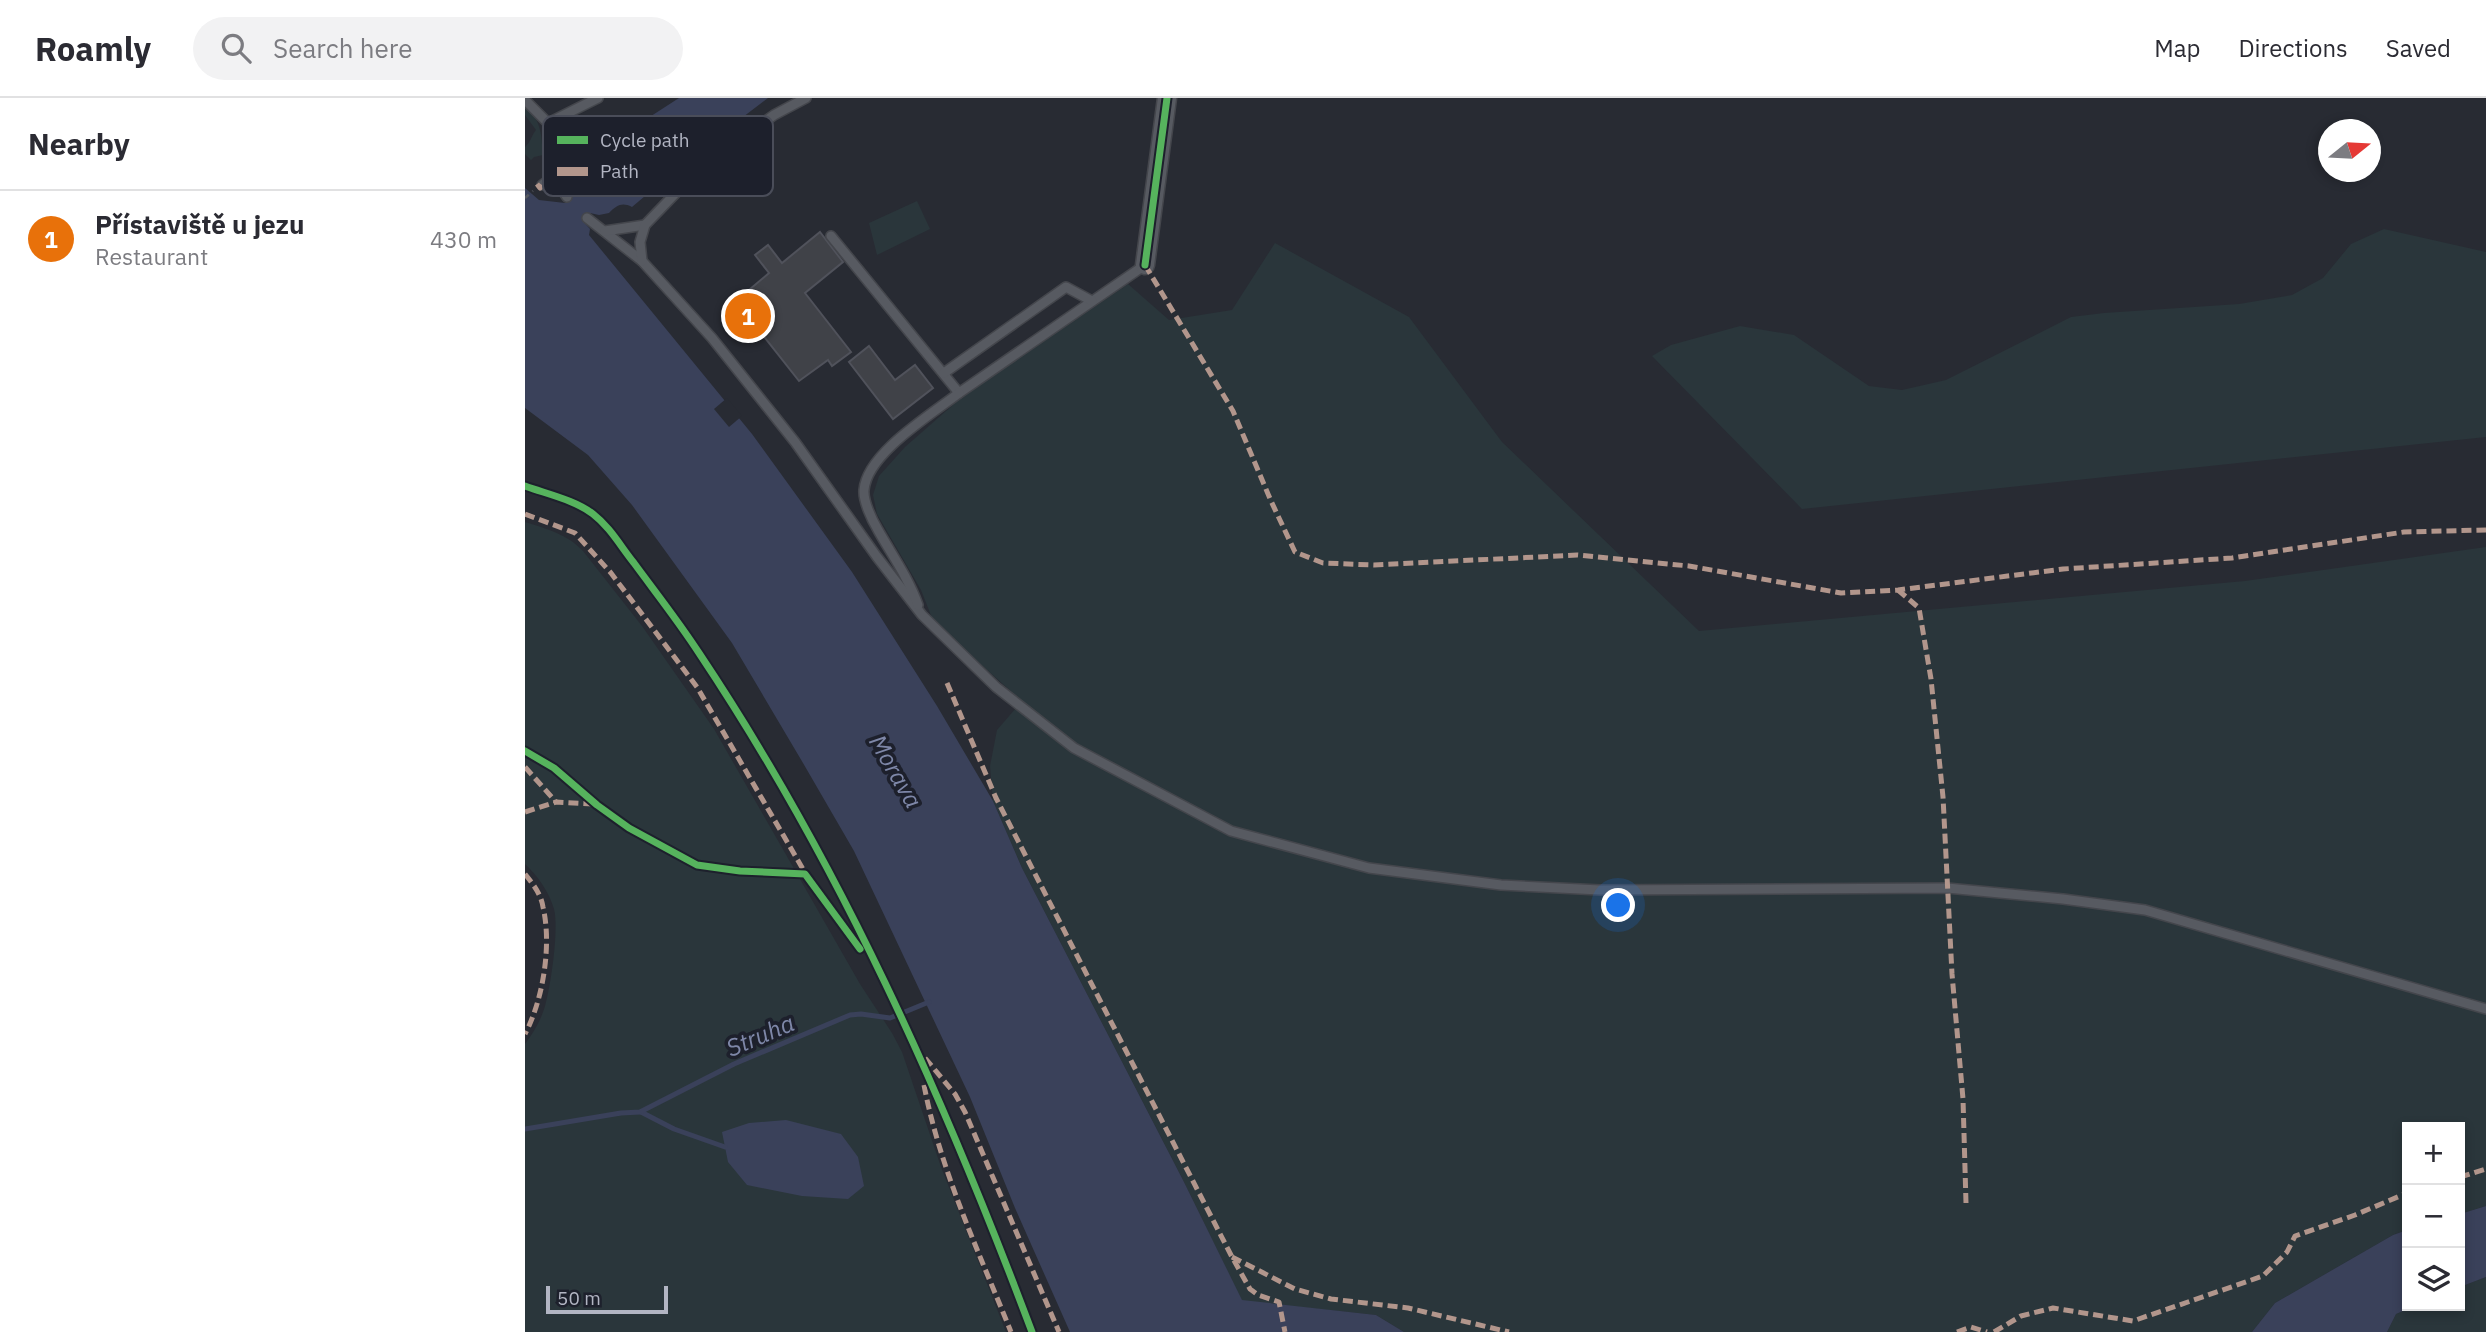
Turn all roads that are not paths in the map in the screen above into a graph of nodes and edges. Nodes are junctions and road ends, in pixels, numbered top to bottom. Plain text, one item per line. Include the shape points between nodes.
1 (599, 98) edge
2 (806, 98) edge
3 (1167, 98) edge
4 (525, 100) edge
5 (562, 116) edge
6 (773, 116) edge
7 (543, 118) edge
8 (673, 196) edge
9 (587, 218) dead end
10 (645, 225) junction
11 (604, 232) junction
12 (831, 236) dead end
13 (642, 261) junction
14 (1145, 265) joint
15 (1092, 301) junction
16 (944, 373) junction
17 (959, 393) junction
18 (922, 615) junction
19 (2486, 1009) edge

1 - 5 lane
2 - 6 lane
3 - 14 street
4 - 7 lane
8 - 10 lane
9 - 11 lane
10 - 11 lane
10 - 13 lane
11 - 13 lane
12 - 16 lane
13 - 18 lane via 712,338 795,442
14 - 15 lane
15 - 16 lane via 1066,287
15 - 17 lane
16 - 17 lane
17 - 18 lane via 888,449 870,471 863,490 876,527 907,577
18 - 19 lane via 996,687 1073,748 1231,831 1369,868 1501,885 1575,889 1947,888 2063,899 2145,910

